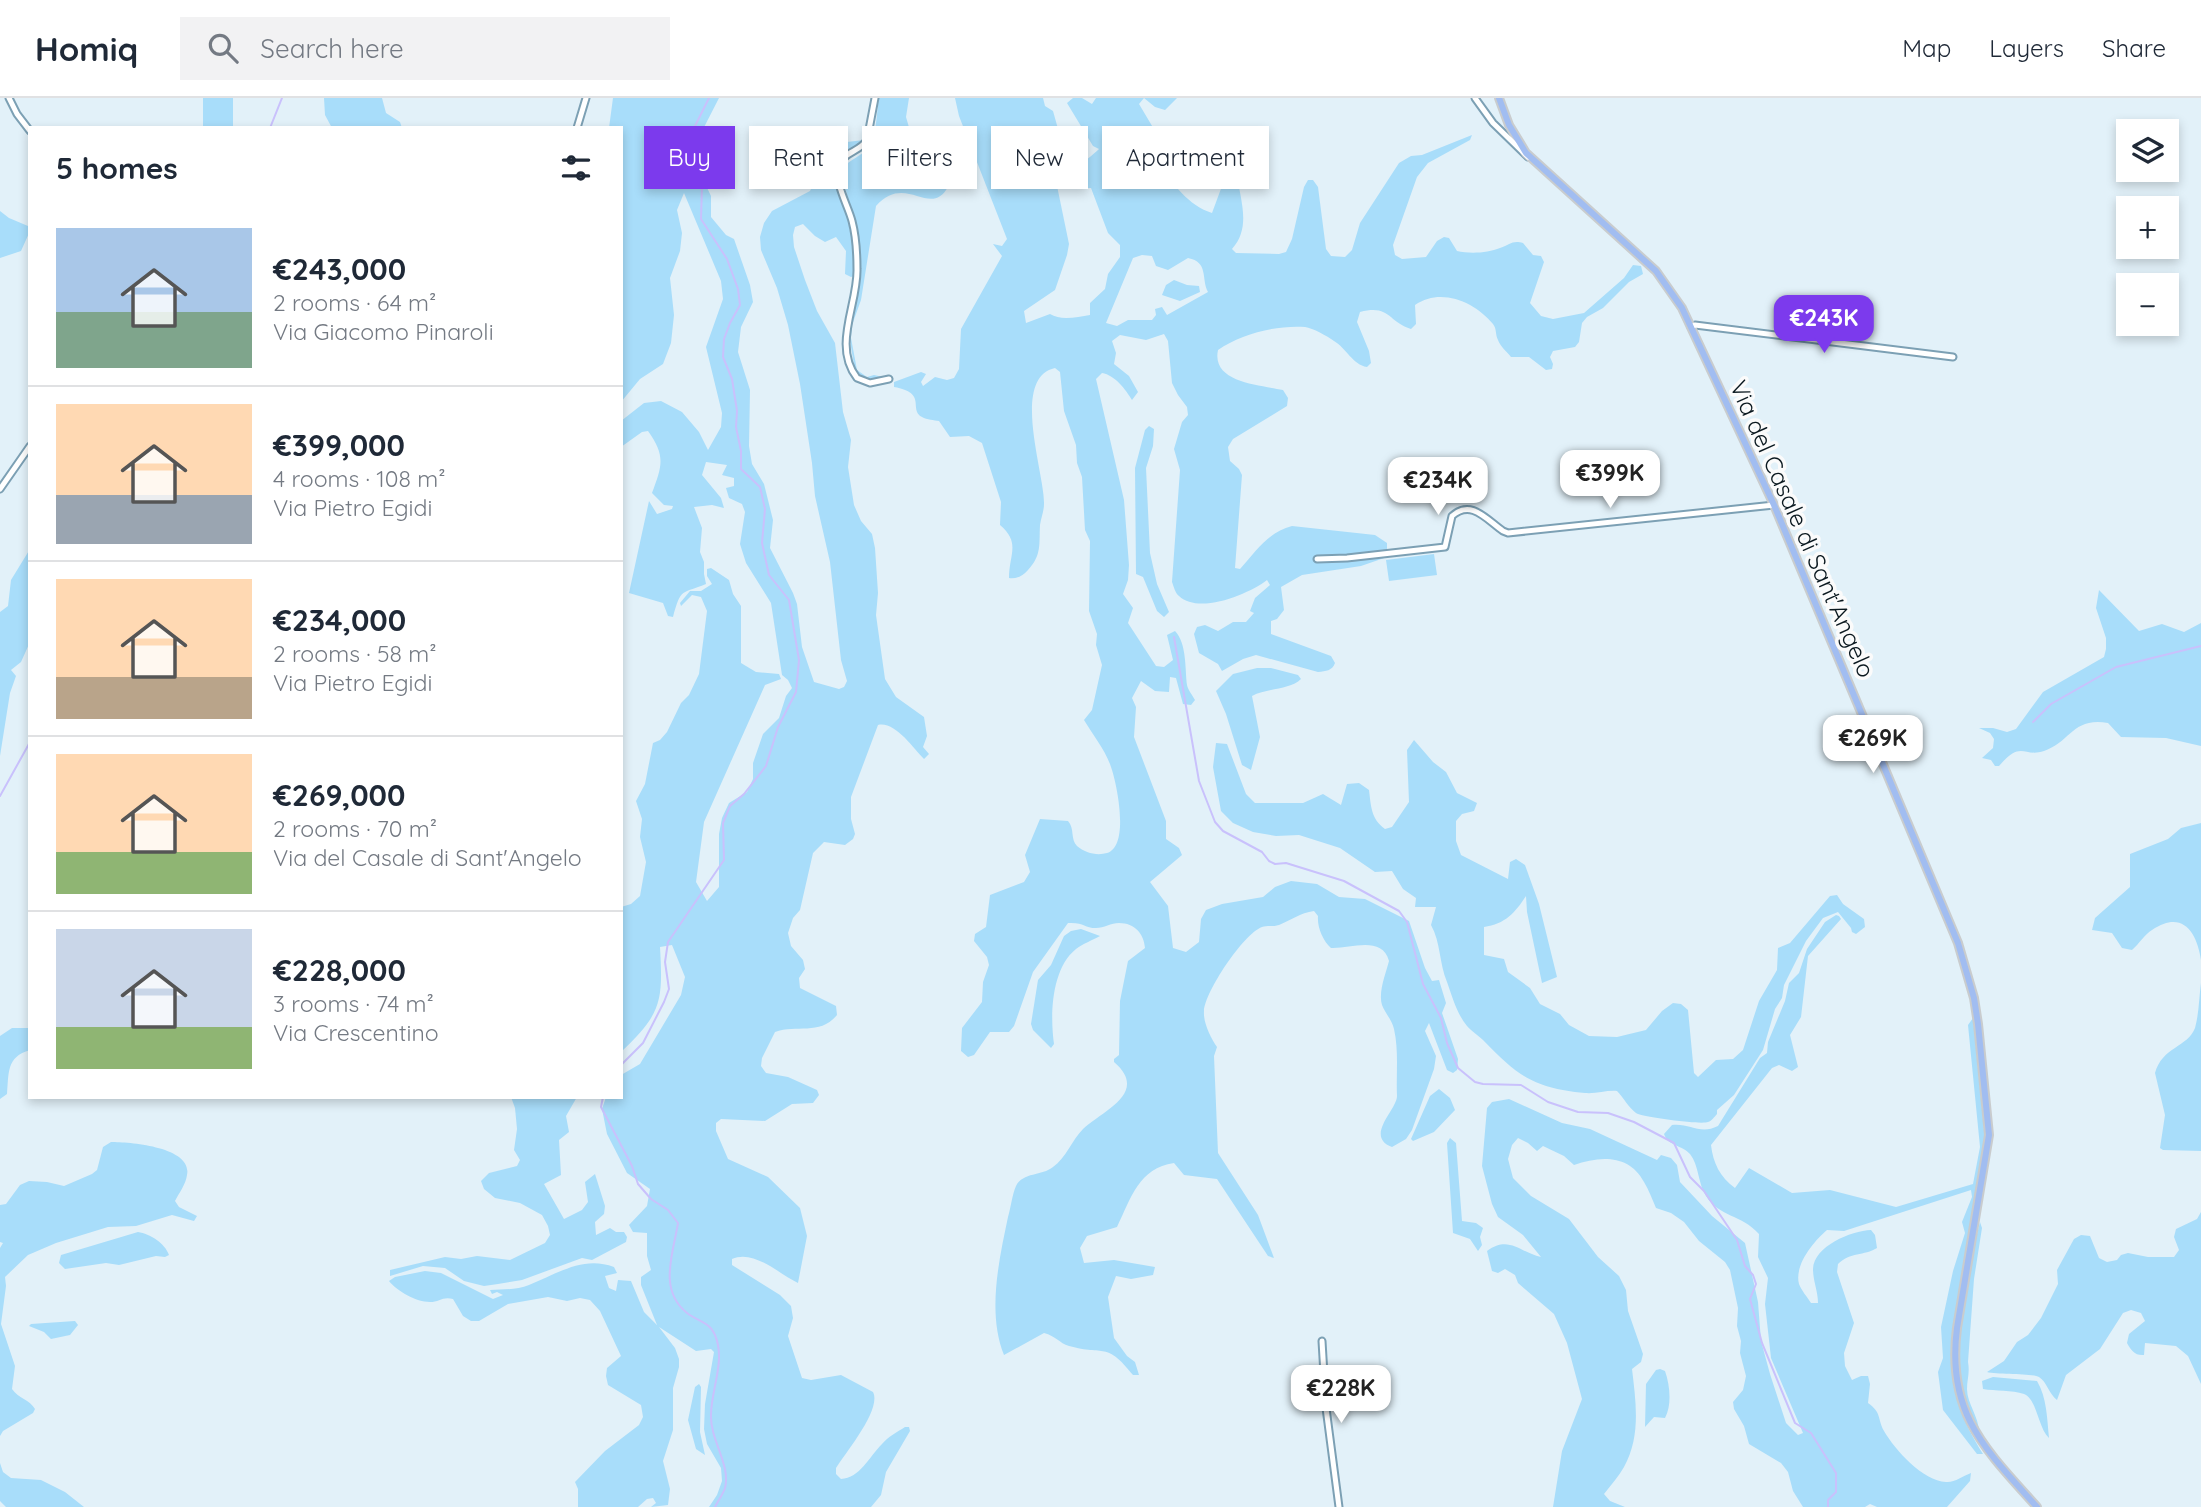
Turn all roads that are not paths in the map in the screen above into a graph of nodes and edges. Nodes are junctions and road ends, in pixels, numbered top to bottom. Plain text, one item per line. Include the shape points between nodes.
1 (9, 98) edge
2 (586, 98) edge
3 (875, 98) edge
4 (1475, 98) edge
5 (1499, 98) edge
6 (578, 126) edge
7 (28, 128) edge
8 (1534, 161) junction
9 (1691, 327) junction
10 (1953, 358) dead end
11 (889, 379) dead end
12 (28, 449) edge
13 (0, 489) edge
14 (1774, 505) junction
15 (1317, 559) dead end
16 (1322, 1341) dead end
17 (1339, 1507) edge
18 (2037, 1507) edge

1 - 7 street
2 - 6 street
3 - 11 street via 867,140 839,167 858,270 846,336 857,378 874,383
4 - 8 street via 1491,121
5 - 8 main road, Via del Casale di Sant'Angelo via 1515,136
8 - 9 main road, Via del Casale di Sant'Angelo via 1656,271
9 - 10 street
9 - 14 main road, Via del Casale di Sant'Angelo
12 - 13 street
14 - 15 street via 1511,533 1468,508 1452,516 1445,547
14 - 18 main road, Via del Casale di Sant'Angelo via 1941,900 1969,978 1989,1144 1954,1366 1971,1425
16 - 17 street

